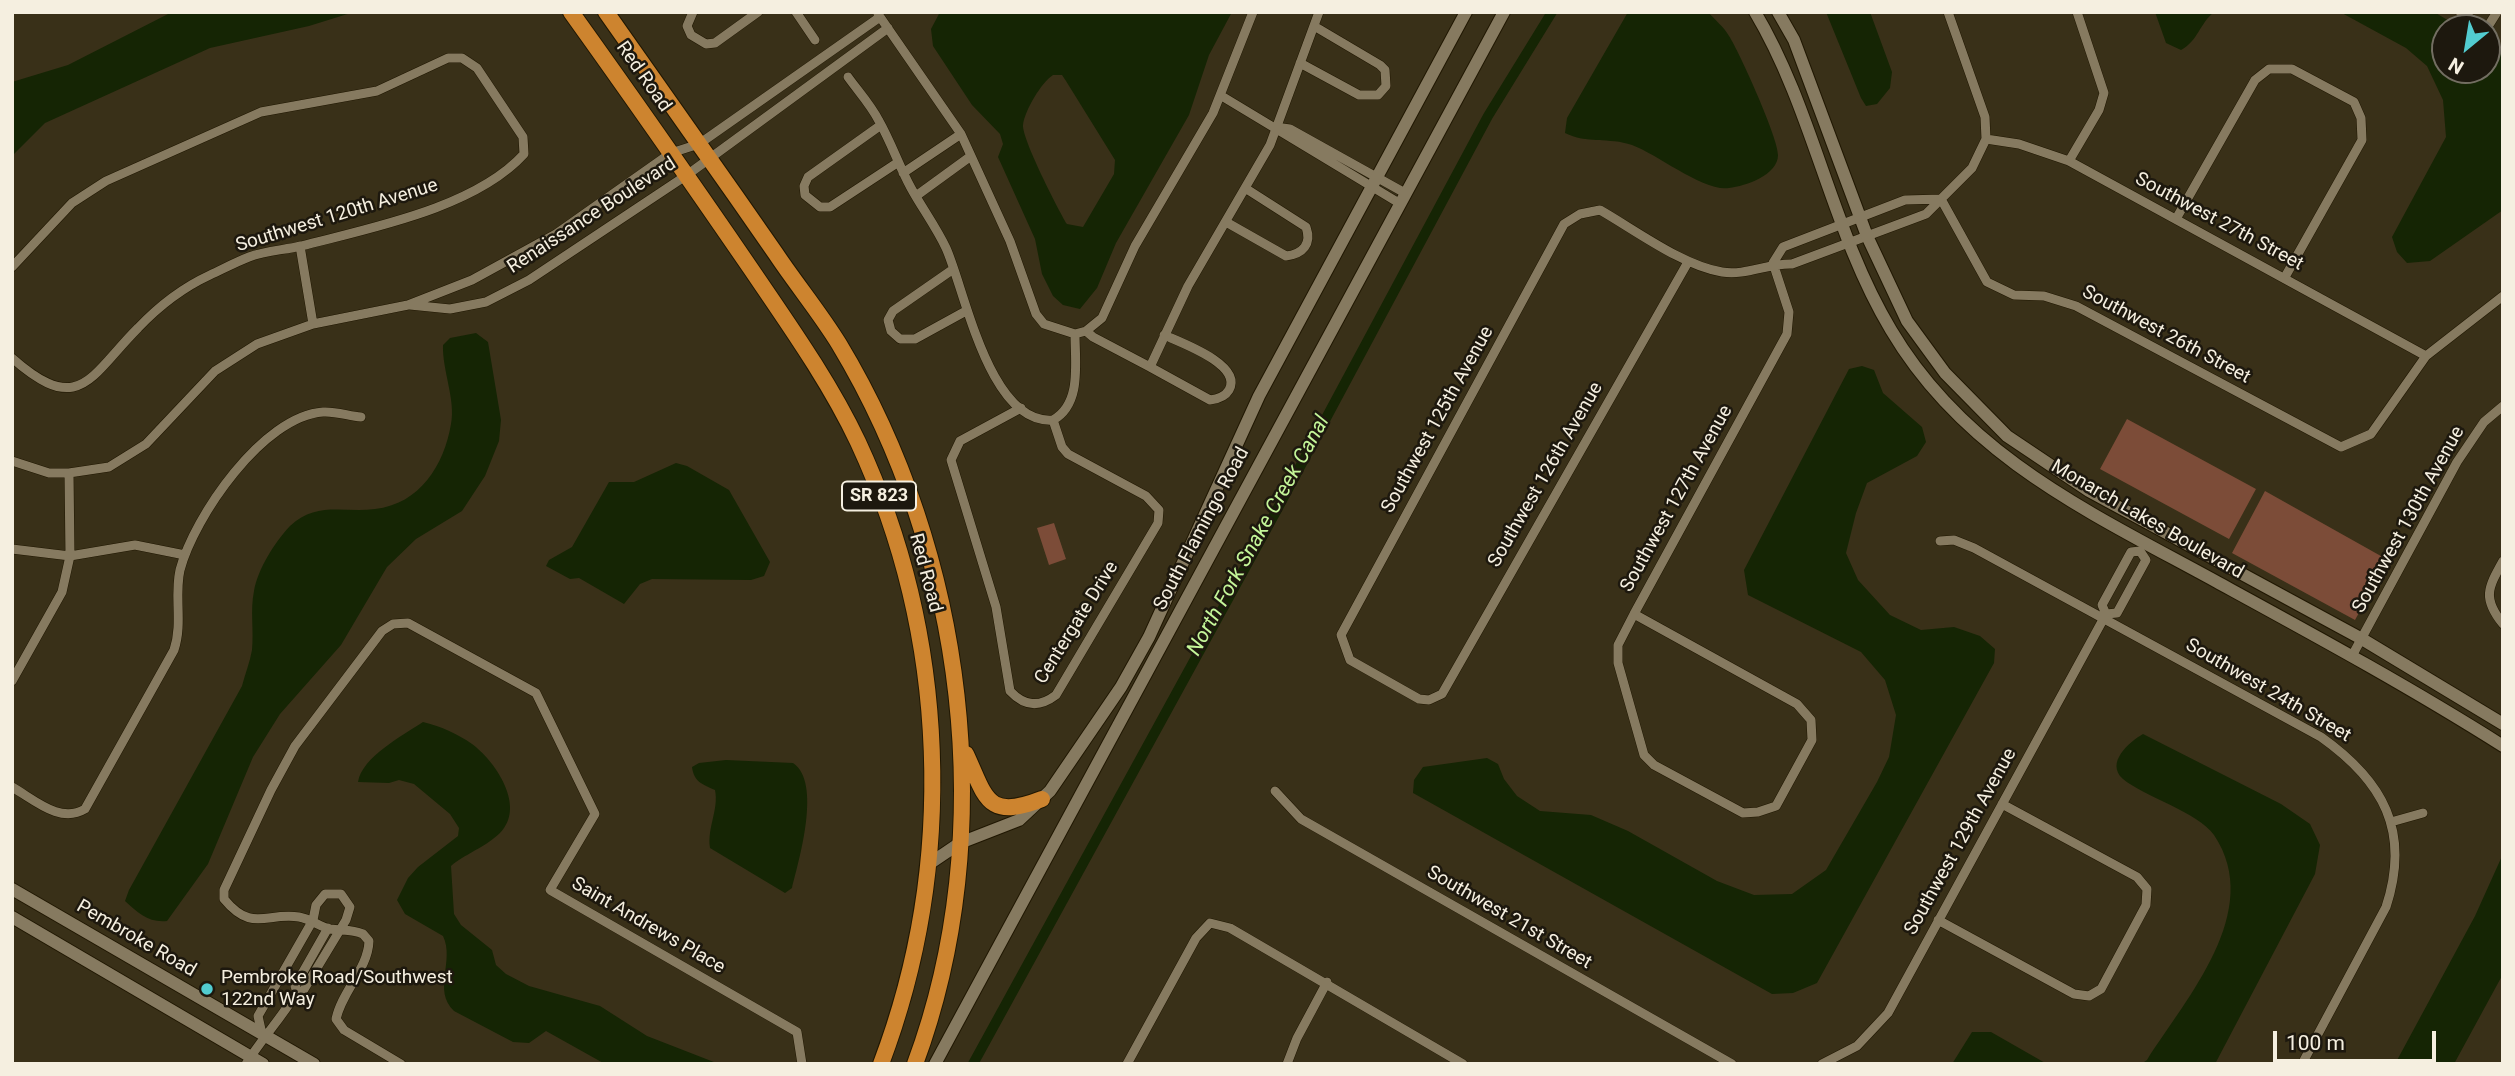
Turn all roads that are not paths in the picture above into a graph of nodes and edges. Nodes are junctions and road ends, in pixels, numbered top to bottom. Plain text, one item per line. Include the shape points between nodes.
1 (571, 12) edge
2 (606, 12) edge
3 (693, 12) edge
4 (758, 12) edge
5 (796, 12) edge
6 (1253, 12) edge
7 (1320, 12) edge
8 (1466, 12) edge
9 (1504, 12) edge
10 (1755, 12) edge
11 (1778, 12) edge
12 (1948, 12) edge
13 (2077, 12) edge
14 (878, 14) edge
15 (1314, 26) junction
16 (888, 29) junction
17 (816, 40) dead end
18 (1300, 63) junction
19 (848, 77) dead end
20 (1220, 95) junction
21 (881, 125) junction
22 (1275, 127) junction
23 (961, 134) junction
24 (1986, 139) junction
25 (704, 151) junction
26 (671, 153) junction
27 (971, 156) junction
28 (2069, 161) junction
29 (897, 163) junction
30 (902, 173) junction
31 (687, 175) junction
32 (1373, 182) junction
33 (1245, 188) junction
34 (916, 196) junction
35 (1402, 198) junction
36 (1941, 199) junction
37 (1860, 218) junction
38 (2176, 219) junction
39 (1226, 222) junction
40 (1842, 225) junction
41 (1867, 236) junction
42 (1849, 244) junction
43 (300, 246) junction
44 (1688, 262) junction
45 (1773, 263) junction
46 (12, 267) edge
47 (952, 270) junction
48 (2285, 277) junction
49 (2503, 296) edge
50 (408, 305) junction
51 (965, 311) junction
52 (313, 324) junction
53 (1086, 331) junction
54 (1075, 334) junction
55 (1164, 335) junction
56 (2426, 356) junction
57 (12, 358) edge
58 (1150, 367) junction
59 (2503, 406) edge
60 (1021, 408) junction
61 (361, 417) dead end
62 (1053, 420) junction
63 (12, 461) edge
64 (69, 473) junction
65 (1940, 541) dead end
66 (2142, 547) junction
67 (12, 549) edge
68 (185, 555) junction
69 (70, 556) junction
70 (2503, 561) edge
71 (1634, 614) junction
72 (2104, 617) junction
73 (2503, 624) edge
74 (2361, 639) junction
75 (2353, 656) junction
76 (12, 681) edge
77 (1429, 700) joint
78 (2503, 724) edge
79 (960, 742) junction
80 (2503, 747) edge
81 (12, 787) edge
82 (1275, 791) dead end
83 (1042, 799) junction
84 (2002, 804) junction
85 (2423, 813) dead end
86 (2391, 822) junction
87 (960, 843) junction
88 (929, 864) junction
89 (12, 888) edge
90 (12, 917) edge
91 (313, 920) junction
92 (1938, 920) junction
93 (333, 929) junction
94 (1327, 982) junction
95 (262, 1036) junction
96 (1446, 1054) junction
97 (248, 1060) edge
98 (263, 1064) edge
99 (314, 1064) edge
100 (401, 1064) edge
101 (802, 1064) edge
102 (881, 1064) edge
103 (915, 1064) edge
104 (934, 1064) edge
105 (1127, 1064) edge
106 (1287, 1064) edge
107 (1440, 1064) edge
108 (1464, 1064) edge
109 (1732, 1064) edge
110 (1822, 1064) edge
111 (2302, 1064) edge

1 - 26 highway, Red Road / SR 823
2 - 25 highway, Red Road / SR 823
3 - 4 street via 687,26 691,35 706,44 715,43
5 - 17 street
6 - 20 street
7 - 15 street
8 - 32 main road, South Flamingo Road
9 - 35 main road, South Flamingo Road
10 - 40 main road, Monarch Lakes Boulevard via 1777,48
11 - 37 main road, Monarch Lakes Boulevard via 1794,40
12 - 24 street via 1985,117
13 - 28 street via 2104,93
14 - 16 street
14 - 25 street
15 - 18 street
15 - 18 street via 1380,65 1386,86 1378,94 1359,95
16 - 23 street
16 - 25 street
18 - 22 street
19 - 21 street
20 - 22 street
20 - 53 street via 1135,246 1102,318
21 - 29 street
21 - 29 street via 808,177 805,195 820,207 830,207
22 - 32 street via 1285,137
22 - 33 street
23 - 27 street
23 - 30 street
24 - 28 street, Southwest 27th Street
24 - 36 street via 1972,168
25 - 26 street, Renaissance Boulevard
25 - 31 street, Renaissance Boulevard
25 - 79 highway, Red Road / SR 823 via 839,344 885,433 926,538 939,588 951,648
26 - 31 highway, Red Road / SR 823
26 - 50 street, Renaissance Boulevard via 526,252
27 - 34 street
27 - 54 street via 1010,241 1036,314 1044,324
28 - 38 street, Southwest 27th Street
29 - 30 street
30 - 34 street
31 - 50 street, Renaissance Boulevard via 575,252 486,302 450,309
31 - 88 highway, Red Road / SR 823 via 812,359 858,442 900,550 923,656 932,728
32 - 35 street
32 - 83 main road, South Flamingo Road via 1259,396 1149,636 1091,735
33 - 39 street
33 - 39 street via 1306,227 1304,250 1286,256
34 - 47 street via 947,250
35 - 104 main road, South Flamingo Road
36 - 37 street via 1905,200
36 - 41 street via 1926,214
36 - 56 street, Southwest 26th Street via 1987,282 2014,295 2044,296 2076,306 2342,447 2371,434
37 - 40 street
37 - 41 main road, Monarch Lakes Boulevard
38 - 48 street, Southwest 27th Street
38 - 48 street via 2255,80 2269,69 2292,69 2354,102 2361,118 2361,140
39 - 55 street
40 - 42 main road, Monarch Lakes Boulevard
40 - 45 street via 1783,247
41 - 42 street
41 - 74 main road, Monarch Lakes Boulevard via 1908,321 1945,373 2007,436 2089,492
42 - 45 street via 1792,264
42 - 66 main road, Monarch Lakes Boulevard via 1891,331 1930,385 1994,451
43 - 46 street, Southwest 120th Avenue via 426,211 509,170 524,154 523,137 477,68 462,58 447,58 377,91 261,113 106,181 72,202
43 - 52 street
43 - 57 street, Southwest 120th Avenue via 250,257 191,284 138,327 92,379 63,388 39,382
44 - 45 street via 1723,272 1745,272
44 - 77 street, Southwest 126th Avenue via 1442,694
44 - 77 street, Southwest 125th Avenue via 1600,210 1564,224 1341,635 1350,660 1419,699
45 - 71 street, Southwest 127th Avenue via 1789,312 1787,334
47 - 51 street
47 - 51 street via 893,311 888,320 891,331 900,339 915,339
48 - 56 street, Southwest 27th Street
49 - 56 street
50 - 52 street, Renaissance Boulevard
51 - 60 street via 997,379
52 - 64 street, Renaissance Boulevard via 257,344 215,371 146,444 108,467
53 - 54 street
53 - 58 street
54 - 62 street via 1073,395
55 - 58 street
55 - 58 street via 1221,364 1230,371 1231,387 1219,399 1210,400
59 - 74 street, Southwest 130th Avenue via 2484,422 2457,462
60 - 62 street via 1035,417
60 - 62 street, Centergate Drive via 960,441 951,460 996,607 1010,691 1033,705 1056,695 1158,523 1159,510 1146,496 1068,454
61 - 68 street via 322,412 284,426 258,445 202,519
63 - 64 street, Renaissance Boulevard via 49,473
64 - 69 street
65 - 72 street, Southwest 24th Street via 1954,540 1974,548
66 - 72 street, Southwest 129th Avenue via 2131,552 2102,605
66 - 72 street, Southwest 129th Avenue via 2146,560 2117,613
66 - 75 main road, Monarch Lakes Boulevard
67 - 69 street
68 - 69 street via 135,545
68 - 81 street via 176,590 179,636 170,660 85,809 74,816 60,815
69 - 76 street via 59,600
70 - 73 street via 2488,589 2491,609
71 - 71 street, Southwest 127th Avenue via 1797,704 1811,720 1812,740 1776,806 1743,813 1654,765 1644,755 1618,663 1618,645
72 - 84 street, Southwest 129th Avenue
72 - 86 street, Southwest 24th Street via 2331,744 2370,780
74 - 75 street, Southwest 130th Avenue
74 - 78 main road, Monarch Lakes Boulevard
75 - 80 main road, Monarch Lakes Boulevard
79 - 83 highway via 979,790 989,802 1005,808
79 - 87 highway, Red Road / SR 823
82 - 109 street, Southwest 21st Street via 1301,819
83 - 87 main road, South Flamingo Road via 1019,820
84 - 92 street, Southwest 129th Avenue
84 - 92 street via 2137,877 2147,889 2146,905 2101,989 2089,996 2074,994
85 - 86 street
86 - 111 street, Southwest 24th Street via 2395,866 2386,907
87 - 88 main road, South Flamingo Road
87 - 103 highway, Red Road / SR 823 via 946,944
88 - 102 highway, Red Road / SR 823 via 918,936
89 - 95 main road, Pembroke Road
90 - 97 main road
91 - 93 street, Saint Andrews Place
91 - 93 street via 316,905 325,894 341,894 350,906
91 - 95 street via 259,1015
91 - 101 street, Saint Andrews Place via 248,919 233,911 224,899 224,890 295,746 382,631 408,623 536,693 595,814 550,890 797,1032
92 - 110 street, Southwest 129th Avenue via 1888,1013 1857,1046
93 - 95 street via 295,986 296,992 274,1029
93 - 100 street, Saint Andrews Place via 363,934 369,941 368,953 339,1006 337,1019 344,1030
94 - 96 street
94 - 105 street via 1230,928 1210,923 1196,938
94 - 106 street
95 - 97 street
95 - 99 main road, Pembroke Road
96 - 107 street
96 - 108 street
97 - 98 main road

